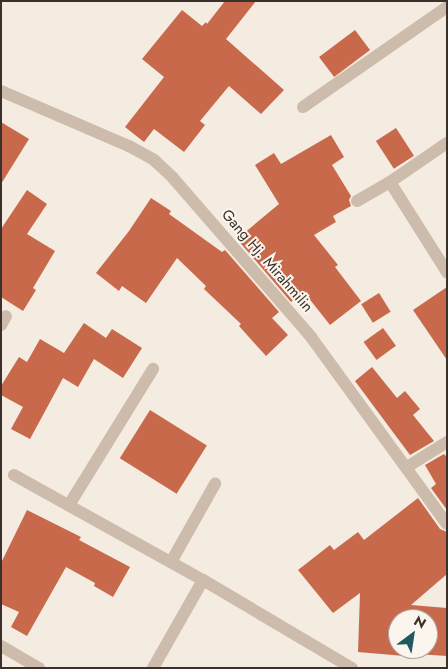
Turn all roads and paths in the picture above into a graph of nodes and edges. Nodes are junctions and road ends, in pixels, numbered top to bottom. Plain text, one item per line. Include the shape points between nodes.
1 (447, 6) edge
2 (1, 91) edge
3 (303, 107) dead end
4 (447, 143) edge
5 (390, 182) junction
6 (357, 201) dead end
7 (447, 272) edge
8 (153, 369) dead end
9 (447, 442) edge
10 (407, 466) junction
11 (14, 475) dead end
12 (215, 484) dead end
13 (69, 505) junction
14 (447, 524) edge
15 (172, 562) junction
16 (203, 580) junction
17 (1, 646) edge
18 (39, 668) edge
19 (153, 668) edge
20 (352, 668) edge

1 - 3 street
2 - 10 street, Gang Hj. Mirahmilin via 130,146 154,160 311,337
4 - 5 street
5 - 6 street
5 - 7 street
8 - 13 street
9 - 10 street
10 - 14 street, Gang Hj. Mirahmilin
11 - 13 street
12 - 15 street
13 - 15 street
15 - 16 street
16 - 19 street
16 - 20 street
17 - 18 street

